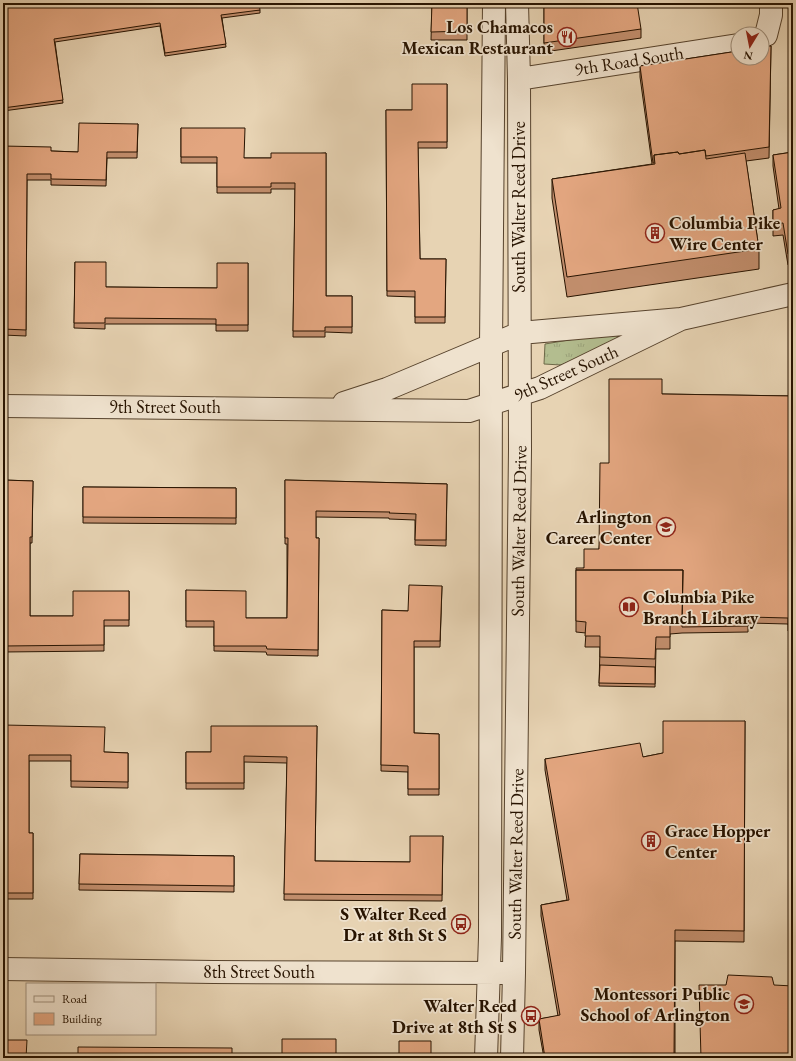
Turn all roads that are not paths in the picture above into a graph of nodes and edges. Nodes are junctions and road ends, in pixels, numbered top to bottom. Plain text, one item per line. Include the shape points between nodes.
1 (494, 3) edge
2 (517, 3) edge
3 (771, 3) edge
4 (767, 26) edge
5 (730, 45) edge
6 (519, 79) junction
7 (793, 294) edge
8 (681, 319) junction
9 (520, 333) junction
10 (491, 346) junction
11 (519, 396) junction
12 (491, 404) junction
13 (3, 406) edge
14 (327, 408) junction
15 (3, 969) edge
16 (489, 973) junction
17 (514, 973) junction
18 (486, 1058) edge
19 (512, 1058) edge

1 - 10 street, South Walter Reed Drive
2 - 6 street, South Walter Reed Drive
3 - 4 street
5 - 6 street, 9th Road South
6 - 9 street, South Walter Reed Drive
7 - 8 street, 9th Street South
8 - 9 street, 9th Street South
8 - 11 street, 9th Street South
9 - 10 street, 9th Street South
9 - 11 street, South Walter Reed Drive
10 - 12 street, South Walter Reed Drive
10 - 14 street, 9th Street South via 387,389
11 - 12 street, 9th Street South
11 - 17 street, South Walter Reed Drive
12 - 14 street, 9th Street South via 469,411
12 - 16 street, South Walter Reed Drive
13 - 14 street, 9th Street South
15 - 16 street, 8th Street South
16 - 17 street, 8th Street South
16 - 18 street, South Walter Reed Drive
17 - 19 street, South Walter Reed Drive

